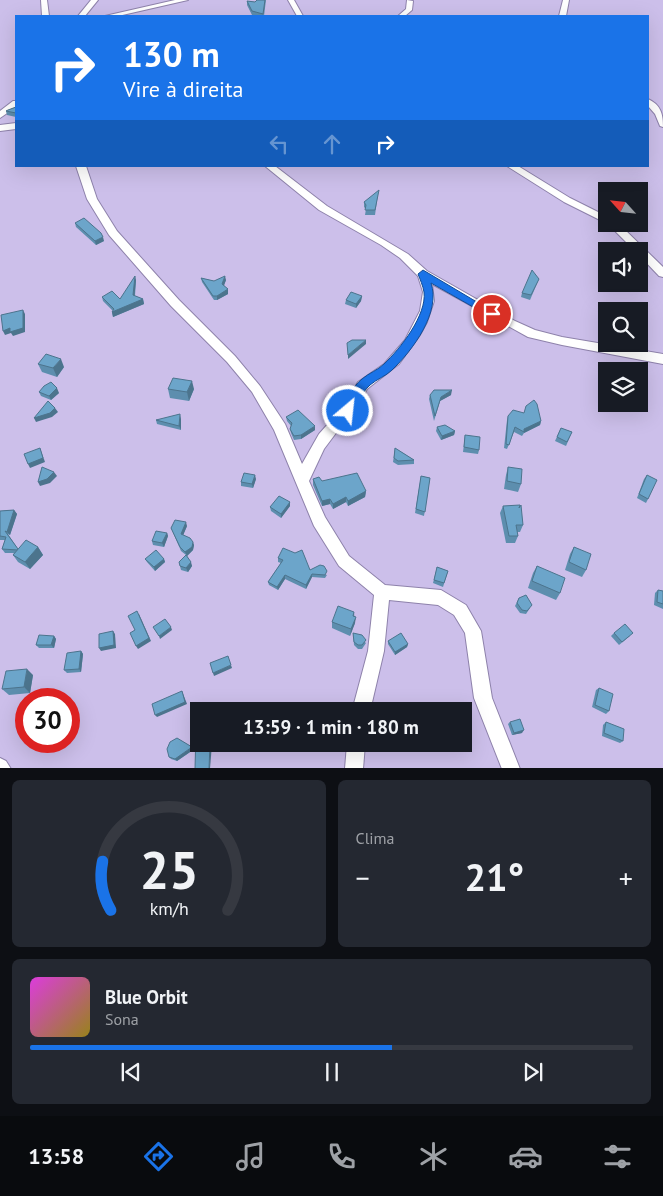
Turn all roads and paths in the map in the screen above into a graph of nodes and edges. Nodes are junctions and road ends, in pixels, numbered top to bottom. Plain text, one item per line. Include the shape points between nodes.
1 (44, 0) edge
2 (87, 0) edge
3 (95, 0) edge
4 (186, 0) edge
5 (291, 0) edge
6 (566, 0) edge
7 (410, 1) edge
8 (46, 15) edge
9 (81, 15) edge
10 (82, 15) edge
11 (114, 15) edge
12 (299, 15) edge
13 (403, 15) edge
14 (562, 15) edge
15 (649, 103) edge
16 (15, 104) edge
17 (0, 115) edge
18 (663, 124) edge
19 (15, 126) edge
20 (0, 128) edge
21 (81, 167) edge
22 (269, 167) edge
23 (513, 167) edge
24 (598, 216) edge
25 (621, 232) edge
26 (663, 273) edge
27 (423, 274) junction
28 (663, 359) edge
29 (302, 481) junction
30 (382, 592) junction
31 (363, 702) edge
32 (355, 752) edge
33 (354, 768) edge
34 (511, 768) edge

1 - 8 street
2 - 9 street
3 - 10 street
4 - 11 street
5 - 12 street
6 - 14 street
7 - 13 street via 409,10
15 - 18 street via 657,109
16 - 17 street
19 - 20 street
21 - 29 street via 92,199 113,233 256,389 280,428
22 - 27 street via 323,208 404,256
23 - 24 street
25 - 26 street
27 - 28 street via 532,334
27 - 29 street via 429,292 428,308 421,323 388,368 358,391 348,411 322,442
29 - 30 street via 318,521 344,561
30 - 31 street via 376,651
30 - 34 street via 441,598 460,610 473,631 483,698
32 - 33 street

